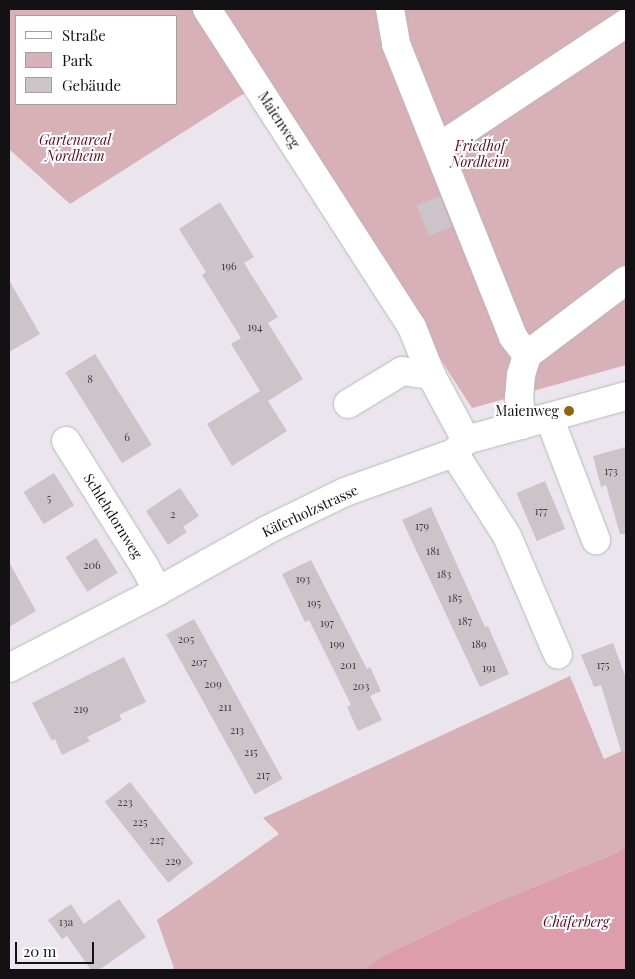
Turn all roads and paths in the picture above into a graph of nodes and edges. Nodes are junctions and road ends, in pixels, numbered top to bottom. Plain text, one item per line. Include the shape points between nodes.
1 (207, 9) edge
2 (390, 9) edge
3 (626, 22) edge
4 (439, 147) junction
5 (626, 280) edge
6 (527, 355) junction
7 (431, 375) junction
8 (626, 396) edge
9 (348, 404) dead end
10 (549, 417) junction
11 (522, 424) junction
12 (66, 441) dead end
13 (460, 447) junction
14 (596, 540) dead end
15 (158, 591) junction
16 (558, 655) dead end
17 (9, 668) edge

1 - 7 street, Maienweg via 412,327
2 - 4 street via 396,44
3 - 4 street
4 - 6 street via 513,336
5 - 6 street
6 - 11 street via 520,375
7 - 9 street via 402,371
7 - 13 street, Maienweg
8 - 10 street, Käferholzstrasse
10 - 11 street, Käferholzstrasse
10 - 14 street
11 - 13 street, Käferholzstrasse
12 - 15 street, Schlehdornweg
13 - 15 street, Käferholzstrasse via 345,492 267,530
13 - 16 street, Maienweg via 507,536
15 - 17 street, Käferholzstrasse

